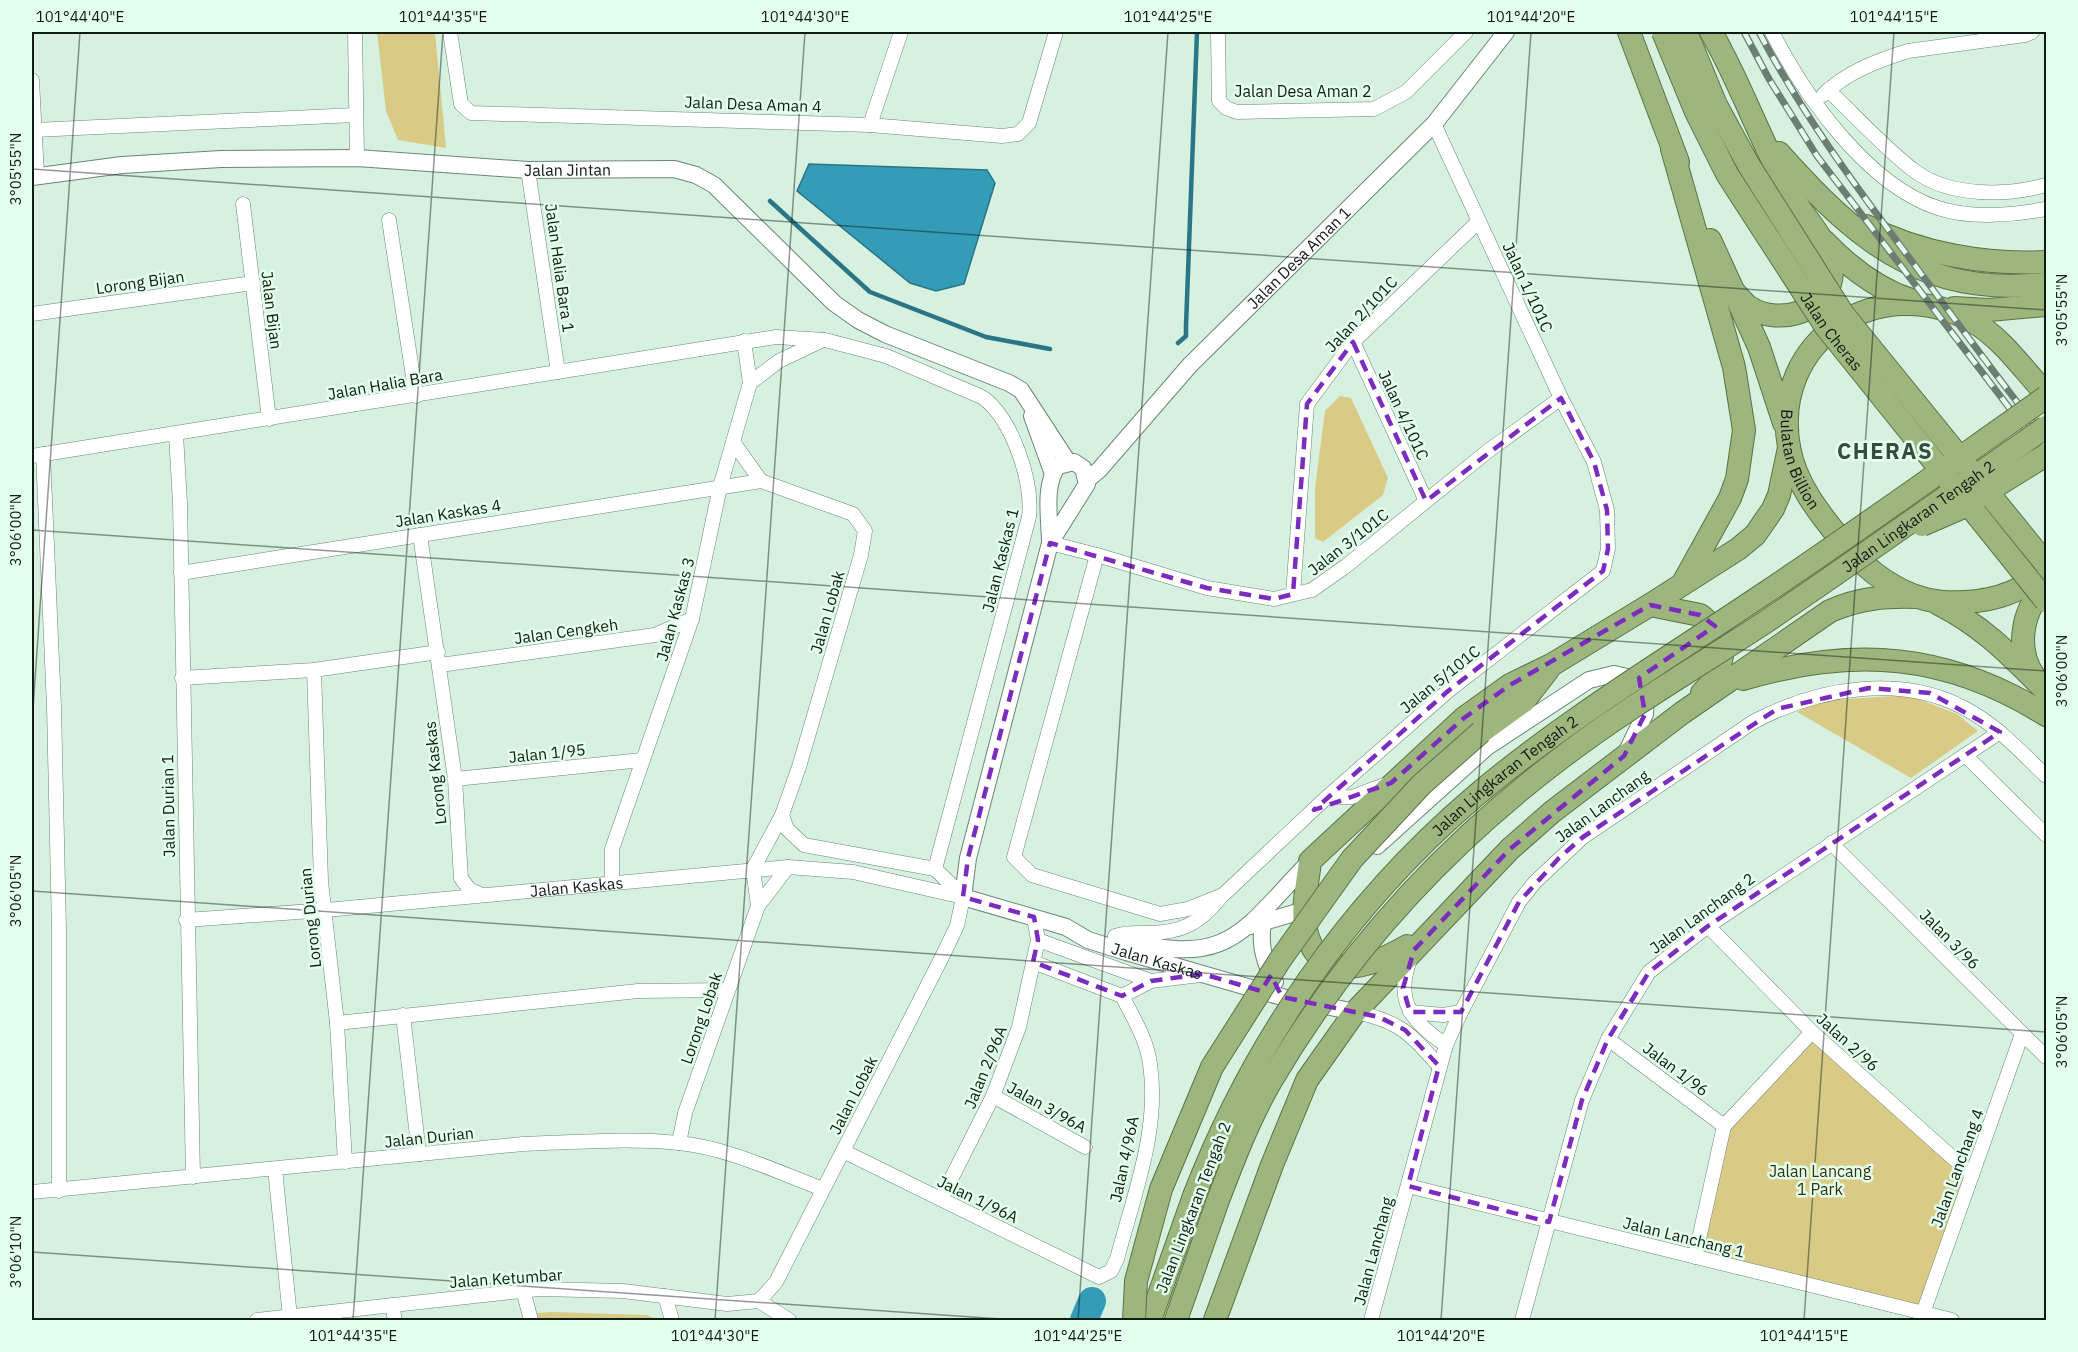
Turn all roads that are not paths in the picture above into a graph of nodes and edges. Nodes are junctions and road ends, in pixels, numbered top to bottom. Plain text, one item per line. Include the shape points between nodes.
1 (355, 32) edge
2 (450, 32) edge
3 (901, 32) edge
4 (1056, 32) edge
5 (1218, 32) edge
6 (1466, 32) edge
7 (1506, 32) edge
8 (1629, 32) edge
9 (1663, 32) edge
10 (1686, 32) edge
11 (1711, 32) edge
12 (1772, 32) edge
13 (2032, 32) edge
14 (32, 81) edge
15 (1828, 90) junction
16 (1815, 103) junction
17 (356, 114) junction
18 (1434, 124) junction
19 (870, 125) junction
20 (34, 130) junction
21 (1762, 134) junction
22 (1672, 149) junction
23 (357, 158) junction
24 (528, 170) junction
25 (34, 176) edge
26 (2046, 185) edge
27 (243, 204) dead end
28 (2046, 209) edge
29 (1836, 210) junction
30 (389, 220) dead end
31 (1479, 221) junction
32 (1818, 234) junction
33 (2046, 262) edge
34 (252, 283) junction
35 (2046, 284) edge
36 (1733, 291) junction
37 (1932, 305) junction
38 (2046, 305) edge
39 (32, 314) edge
40 (825, 340) junction
41 (744, 341) junction
42 (1353, 342) junction
43 (558, 372) junction
44 (750, 383) junction
45 (416, 396) junction
46 (2046, 396) edge
47 (1561, 398) junction
48 (1029, 401) junction
49 (269, 419) junction
50 (2046, 427) edge
51 (176, 434) junction
52 (1788, 439) junction
53 (733, 442) junction
54 (37, 455) edge
55 (2046, 455) edge
56 (1068, 462) junction
57 (1594, 462) joint
58 (1052, 477) junction
59 (1088, 478) junction
60 (761, 481) junction
61 (720, 487) junction
62 (1079, 494) junction
63 (1426, 501) junction
64 (420, 534) junction
65 (1050, 543) junction
66 (1877, 544) junction
67 (1097, 555) junction
68 (2046, 565) edge
69 (180, 573) junction
70 (1682, 584) junction
71 (2046, 588) edge
72 (1293, 594) junction
73 (1925, 599) junction
74 (2046, 601) edge
75 (1650, 605) junction
76 (692, 619) junction
77 (439, 658) junction
78 (1553, 664) junction
79 (314, 670) junction
80 (182, 678) junction
81 (1724, 685) junction
82 (2046, 691) edge
83 (1682, 713) junction
84 (2046, 715) edge
85 (2000, 732) junction
86 (1965, 755) junction
87 (1624, 756) junction
88 (642, 760) junction
89 (2046, 776) edge
90 (455, 779) junction
91 (1391, 783) junction
92 (1326, 798) junction
93 (782, 815) junction
94 (2046, 835) edge
95 (1831, 843) junction
96 (1310, 861) junction
97 (788, 867) junction
98 (753, 869) junction
99 (935, 869) junction
100 (461, 878) junction
101 (612, 882) junction
102 (1223, 895) junction
103 (484, 896) junction
104 (963, 897) junction
105 (441, 900) junction
106 (758, 906) junction
107 (326, 910) junction
108 (1305, 910) junction
109 (1034, 916) junction
110 (1259, 919) junction
111 (186, 920) junction
112 (1066, 927) junction
113 (1708, 927) junction
114 (1113, 937) junction
115 (1038, 940) junction
116 (1421, 941) junction
117 (1033, 962) junction
118 (1203, 974) junction
119 (1151, 981) junction
120 (728, 990) junction
121 (1122, 996) junction
122 (1282, 997) junction
123 (1354, 1012) junction
124 (1410, 1012) junction
125 (1461, 1012) junction
126 (404, 1015) junction
127 (337, 1023) junction
128 (1812, 1032) junction
129 (2022, 1034) junction
130 (1608, 1039) junction
131 (1446, 1045) junction
132 (2046, 1057) edge
133 (1439, 1066) junction
134 (993, 1096) junction
135 (1724, 1126) junction
136 (679, 1143) junction
137 (1085, 1148) dead end
138 (843, 1151) junction
139 (419, 1154) junction
140 (345, 1162) junction
141 (275, 1169) junction
142 (1972, 1175) junction
143 (193, 1177) junction
144 (1408, 1186) junction
145 (823, 1189) junction
146 (59, 1191) junction
147 (32, 1192) edge
148 (941, 1199) junction
149 (1549, 1221) junction
150 (1695, 1257) junction
151 (1099, 1277) joint
152 (523, 1290) junction
153 (666, 1296) junction
154 (759, 1301) junction
155 (392, 1305) junction
156 (1923, 1313) junction
157 (290, 1317) junction
158 (256, 1320) edge
159 (395, 1320) edge
160 (531, 1320) edge
161 (672, 1320) edge
162 (789, 1320) edge
163 (1134, 1320) edge
164 (1150, 1320) edge
165 (1176, 1320) edge
166 (1215, 1320) edge
167 (1371, 1320) edge
168 (1522, 1320) edge
169 (1952, 1320) edge

1 - 17 street
2 - 19 street, Jalan Desa Aman 4 via 461,104 471,114
3 - 19 street
4 - 19 street, Jalan Desa Aman 4 via 1029,123 1018,134
5 - 6 street, Jalan Desa Aman 2 via 1219,101 1237,112 1374,109 1406,92
7 - 18 street, Jalan Desa Aman 1
8 - 22 highway
9 - 74 highway, Jalan Cheras, bridge via 1727,174 1826,327
10 - 68 highway, Jalan Cheras, bridge via 1716,105 1748,164 1843,314
11 - 21 highway via 1731,65
12 - 16 street
13 - 15 street via 1908,51 1867,64
14 - 20 street
15 - 16 street
15 - 26 street via 1917,173 1949,187 1985,193
16 - 28 street via 1870,166 1908,195 1938,208 1967,214
17 - 20 street
17 - 23 street
18 - 31 street, Jalan 1/101C
18 - 59 street, Jalan Desa Aman 1 via 1190,365 1099,471
20 - 25 street
21 - 29 highway
21 - 32 highway via 1794,200
22 - 36 highway
22 - 70 highway via 1734,367 1744,430 1737,479 1730,498
23 - 24 street, Jalan Jintan
23 - 25 street, Jalan Jintan via 177,161
24 - 43 street, Jalan Halia Bara 1
24 - 48 street, Jalan Jintan via 674,169 696,175 714,185 834,303 858,320 1009,383
27 - 34 street, Jalan Bijan
29 - 33 highway via 1886,236 1918,247 1991,261
29 - 35 highway via 1888,255 1926,272 1991,285
30 - 45 street
31 - 42 street, Jalan 2/101C
31 - 47 street, Jalan 1/101C
32 - 36 highway via 1832,270 1829,288 1811,309 1764,314 1748,306
32 - 37 highway via 1873,284
34 - 39 street, Lorong Bijan
34 - 49 street, Jalan Bijan
36 - 52 highway via 1759,347
37 - 38 highway via 1989,310
37 - 46 highway, Bulatan Billion via 1974,322
37 - 52 highway, Bulatan Billion via 1895,303 1867,309 1819,341 1793,384
40 - 41 street, Jalan Kaskas 1 via 776,337
40 - 44 street via 779,361
40 - 99 street, Jalan Kaskas 1 via 886,356 988,401 1005,423 1029,482 1029,517
41 - 43 street, Jalan Halia Bara
41 - 44 street, Jalan Kaskas 3
42 - 63 street, Jalan 4/101C
42 - 72 street, Jalan 2/101C via 1307,404
43 - 45 street, Jalan Halia Bara
44 - 53 street, Jalan Kaskas 3
45 - 49 street, Jalan Halia Bara
46 - 164 highway, Jalan Lingkaran Tengah 2, bridge via 1792,575 1550,737 1423,844 1337,939 1251,1072 1219,1131
47 - 57 street, Jalan 1/101C
47 - 63 street, Jalan 3/101C
48 - 56 street, Jalan Jintan
48 - 58 street
49 - 51 street, Jalan Halia Bara
50 - 66 highway, Jalan Lingkaran Tengah 2, bridge
51 - 54 street, Jalan Halia Bara
51 - 69 street, Jalan Durian 1
52 - 70 highway via 1782,486 1765,523 1738,549
52 - 73 highway, Bulatan Billion via 1795,471 1811,501 1846,547 1870,572
53 - 60 street
53 - 61 street, Jalan Kaskas 3
54 - 146 street via 54,707
55 - 66 highway, bridge via 1959,509
56 - 58 street via 1058,466
56 - 59 street via 1083,468
57 - 92 street, Jalan 5/101C via 1607,510 1608,549 1603,571 1448,691
58 - 62 street via 1062,495
58 - 65 street
59 - 62 street
60 - 61 street
60 - 93 street, Jalan Lobak via 853,514 865,531 815,713
61 - 64 street, Jalan Kaskas 4
61 - 76 street, Jalan Kaskas 3
62 - 65 street
63 - 72 street, Jalan 3/101C via 1312,590
64 - 69 street, Jalan Kaskas 4
64 - 77 street, Lorong Kaskas
65 - 67 street, Jalan 3/101C
65 - 104 street via 968,858
66 - 165 highway, Jalan Lingkaran Tengah 2, bridge via 1563,756 1486,818 1397,906 1330,989 1270,1082 1236,1152
67 - 72 street, Jalan 3/101C via 1207,588 1274,599
67 - 102 street, Jalan 5/101C via 1014,857 1032,875 1160,914 1188,909
68 - 73 highway, Bulatan Billion via 2028,583 2007,594 1961,603
69 - 80 street, Jalan Durian 1
70 - 75 highway
71 - 82 highway via 2031,605 2024,631 2026,661
73 - 81 highway via 1877,596 1852,601 1830,611
73 - 82 highway via 1987,633
75 - 78 highway
75 - 83 highway via 1700,615 1720,632 1723,657 1719,671
76 - 77 street, Jalan Cengkeh via 656,635
76 - 88 street, Jalan Kaskas 3
77 - 79 street, Jalan Cengkeh
77 - 90 street, Lorong Kaskas
78 - 91 highway via 1510,685 1464,718
78 - 163 highway, bridge via 1524,701 1481,732 1422,784 1352,859 1280,960 1212,1067 1161,1189 1136,1281
79 - 80 street, Jalan Cengkeh
79 - 107 street, Lorong Durian via 321,881
80 - 111 street, Jalan Durian 1
81 - 83 highway
81 - 84 highway via 1811,664 1903,660 1971,676
83 - 87 highway
85 - 86 street, Jalan Lanchang 2
85 - 89 street, Jalan Lanchang
85 - 125 street, Jalan Lanchang via 1972,712 1930,693 1869,688 1777,709 1583,837 1535,882 1519,902
86 - 94 street
86 - 95 street, Jalan Lanchang 2
87 - 108 street via 1645,714 1642,688 1631,678 1614,674 1589,680 1487,747
87 - 116 highway via 1510,849
88 - 90 street, Jalan 1/95
88 - 101 street, Jalan Kaskas 3 via 612,849
90 - 100 street, Lorong Kaskas
91 - 92 street via 1352,797
91 - 96 highway
92 - 102 street, Jalan 5/101C
93 - 98 street, Jalan Lobak
93 - 99 street via 787,829 804,845
95 - 113 street, Jalan Lanchang 2
95 - 129 street, Jalan 3/96
96 - 108 highway
96 - 110 street
97 - 98 street, Jalan Kaskas
97 - 104 street, Jalan Kaskas via 853,872
97 - 106 street, Lorong Lobak
98 - 101 street, Jalan Kaskas
98 - 106 street, Lorong Lobak
99 - 104 street
100 - 103 street via 469,889
100 - 105 street
101 - 103 street, Jalan Kaskas
102 - 114 street, Jalan 5/101C via 1209,912 1184,929
103 - 105 street, Jalan Kaskas
104 - 109 street, Jalan Kaskas
104 - 138 street, Jalan Lobak via 957,926
105 - 107 street, Jalan Kaskas
106 - 120 street, Lorong Lobak
107 - 111 street, Jalan Kaskas
107 - 127 street, Lorong Durian
108 - 110 street
108 - 116 highway via 1305,930 1314,949 1327,963 1366,966
109 - 112 street, Jalan Kaskas
109 - 115 street
110 - 114 street via 1219,944 1195,950 1156,947
110 - 122 street via 1261,953
111 - 143 street, Jalan Durian 1
112 - 114 street
112 - 118 street, Jalan Kaskas via 1088,940
113 - 128 street, Jalan 2/96
113 - 130 street, Jalan Lanchang 2 via 1649,972
115 - 117 street, Jalan 2/96A
115 - 119 street
116 - 123 highway
116 - 124 street via 1405,973 1404,1000
117 - 121 street
117 - 134 street, Jalan 2/96A via 1019,1027
118 - 119 street
118 - 122 street, Jalan Kaskas
119 - 121 street
120 - 126 street via 638,991
120 - 136 street, Lorong Lobak via 685,1113
121 - 151 street, Jalan 4/96A via 1141,1033 1150,1063 1152,1098 1141,1169 1117,1259 1111,1271
122 - 123 street, Jalan Kaskas
123 - 133 street via 1379,1017 1405,1030
123 - 166 highway via 1307,1080
124 - 125 street
124 - 131 street
125 - 131 street, Jalan Lanchang
126 - 127 street
126 - 139 street
127 - 140 street, Lorong Durian
128 - 135 street
128 - 142 street, Jalan 2/96
129 - 132 street, Jalan 3/96
129 - 142 street, Jalan Lanchang 4
130 - 135 street, Jalan 1/96
130 - 149 street, Jalan Lanchang 2 via 1582,1100
131 - 133 street, Jalan Lanchang
133 - 144 street, Jalan Lanchang
134 - 137 street, Jalan 3/96A
134 - 148 street, Jalan 2/96A
135 - 150 street
136 - 139 street, Jalan Durian via 557,1143
136 - 145 street, Jalan Durian via 745,1160
138 - 145 street, Jalan Lobak
138 - 148 street, Jalan 1/96A
139 - 140 street, Jalan Durian
140 - 141 street, Jalan Durian
141 - 143 street, Jalan Durian
141 - 157 street
142 - 156 street, Jalan Lanchang 4
143 - 146 street, Jalan Durian
144 - 149 street, Jalan Lanchang 1
144 - 167 street, Jalan Lanchang
145 - 154 street, Jalan Lobak via 776,1282
146 - 147 street, Jalan Durian
148 - 151 street, Jalan 1/96A
149 - 150 street, Jalan Lanchang 1
149 - 168 street, Jalan Lanchang 2
150 - 156 street, Jalan Lanchang 1
152 - 153 street, Jalan Ketumbar via 623,1291
152 - 155 street, Jalan Ketumbar
152 - 160 street
153 - 154 street, Jalan Ketumbar via 727,1304
153 - 161 street
154 - 162 street
155 - 157 street, Jalan Ketumbar
155 - 159 street
156 - 169 street, Jalan Lanchang 1
157 - 158 street, Jalan Ketumbar

